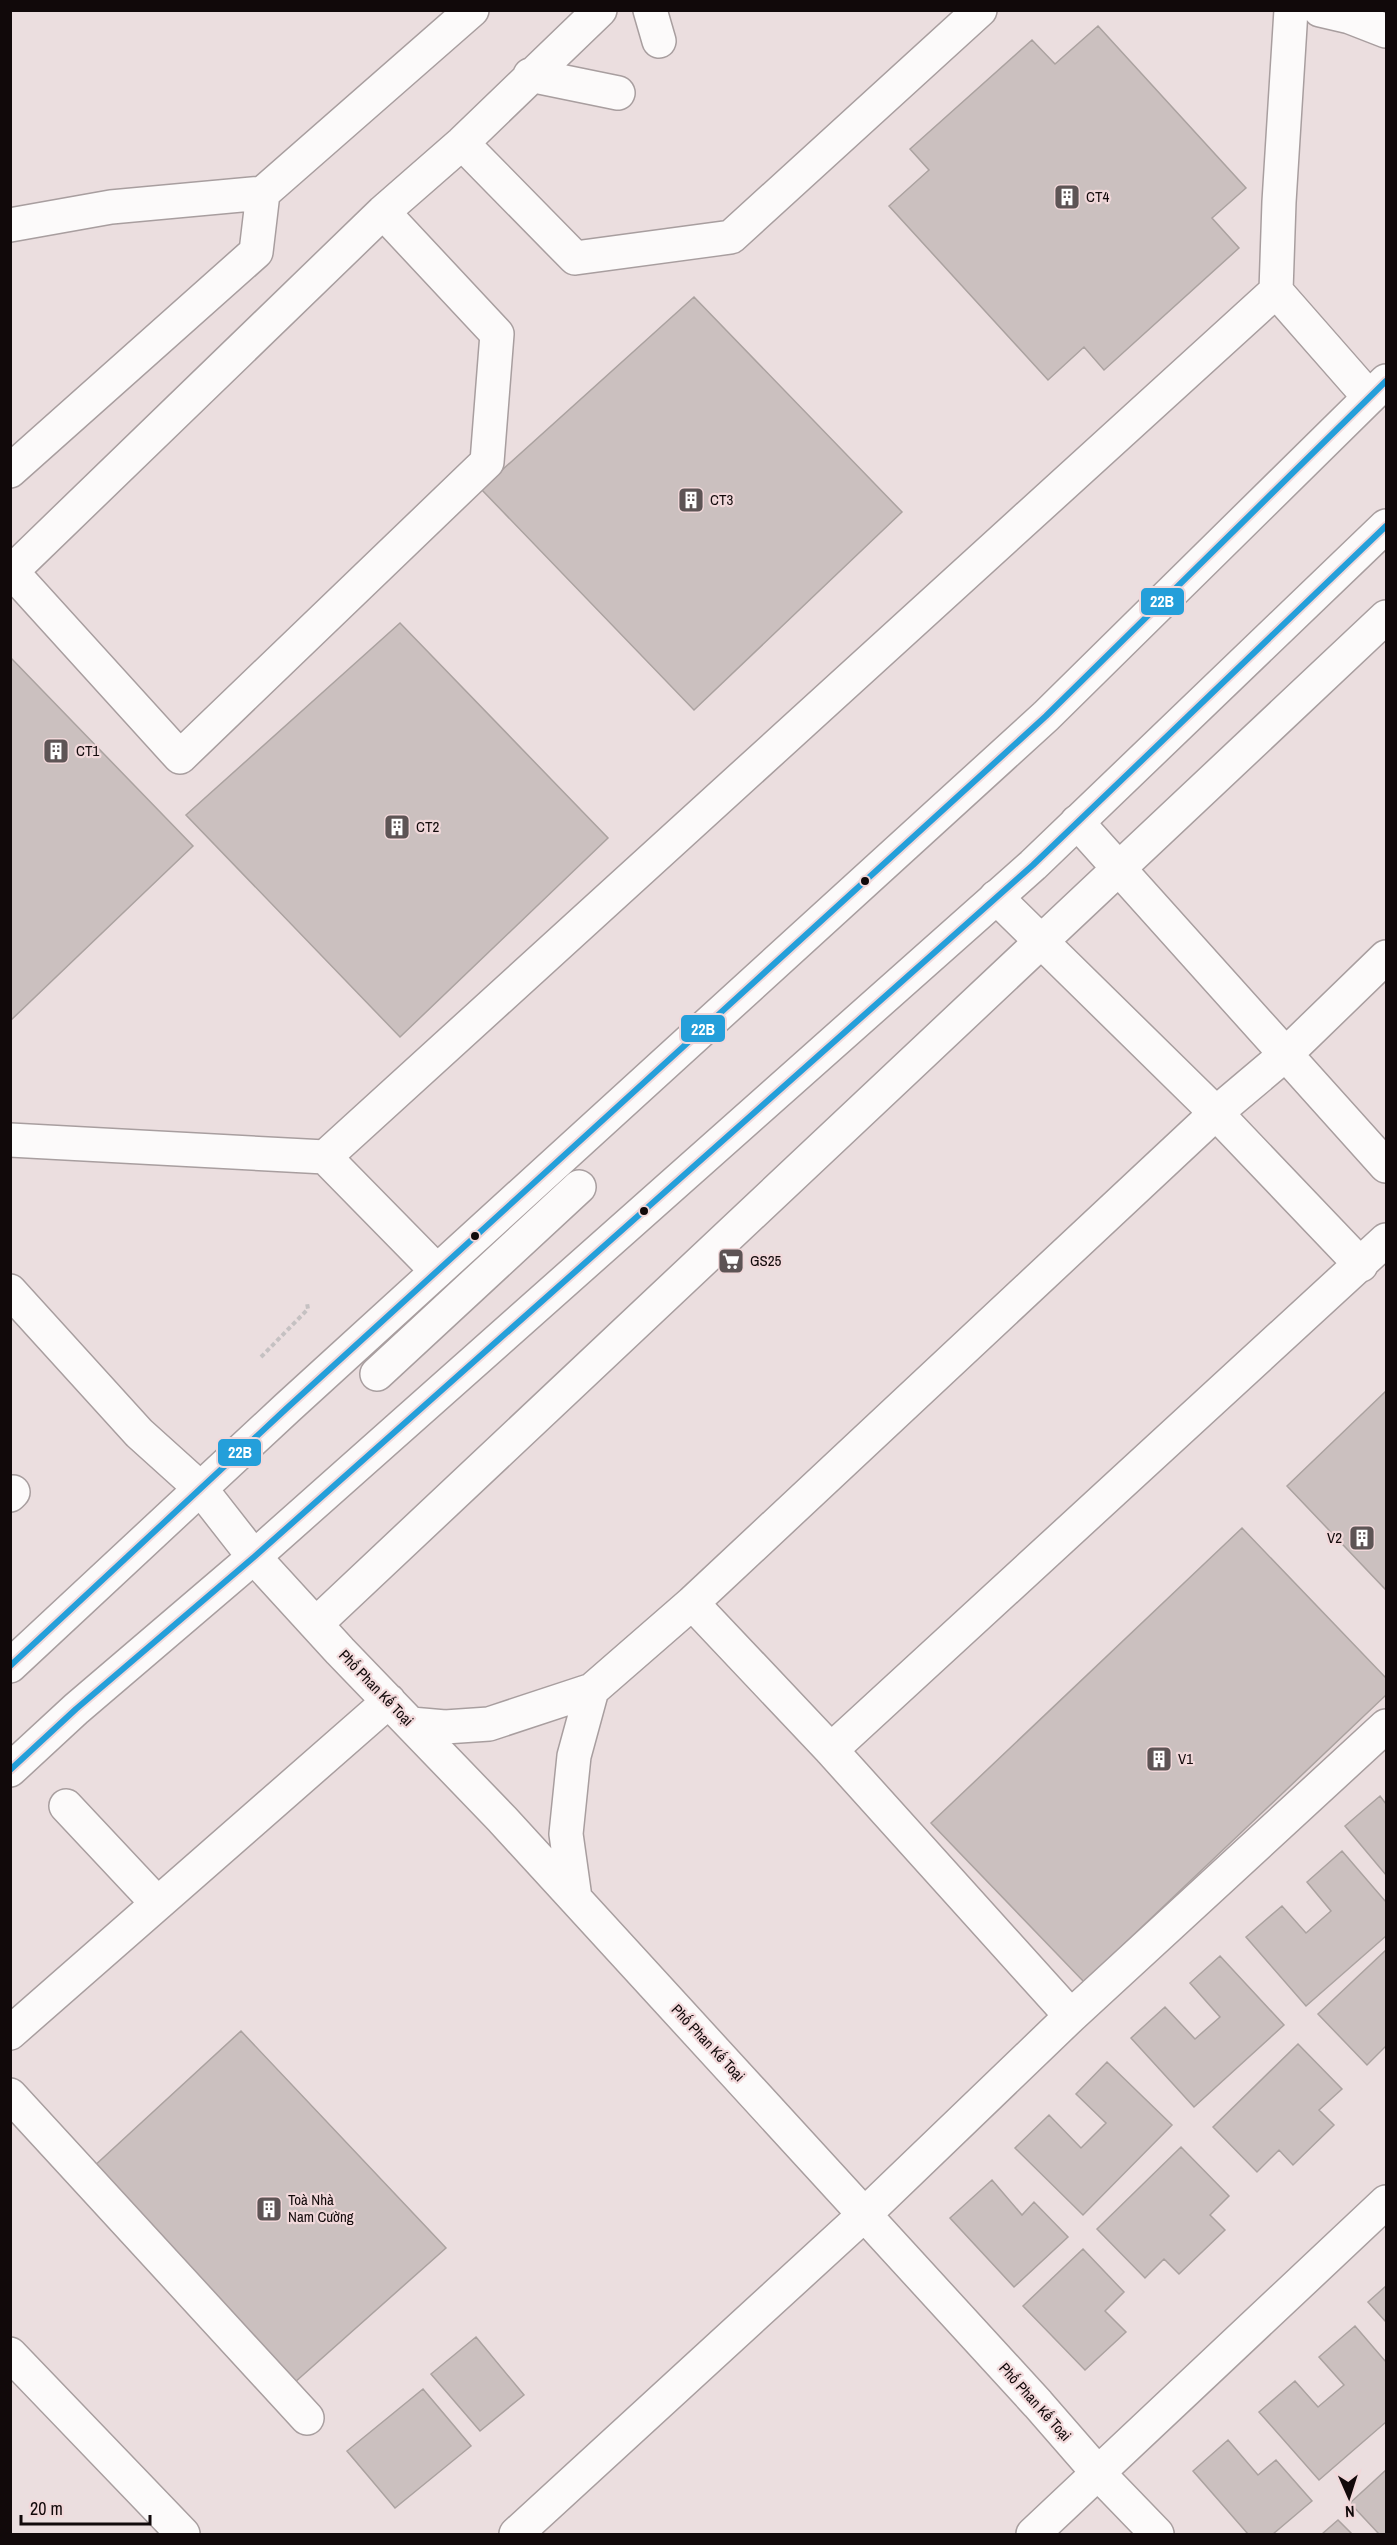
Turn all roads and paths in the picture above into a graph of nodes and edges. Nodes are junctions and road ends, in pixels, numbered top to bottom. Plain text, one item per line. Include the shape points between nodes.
1 (472, 10) edge
2 (600, 10) edge
3 (980, 10) edge
4 (1291, 10) edge
5 (1320, 10) edge
6 (1386, 31) edge
7 (530, 75) junction
8 (618, 93) dead end
9 (462, 143) junction
10 (263, 193) junction
11 (383, 212) junction
12 (10, 225) edge
13 (1276, 291) junction
14 (1378, 389) edge
15 (10, 471) edge
16 (1386, 526) edge
17 (11, 572) edge
18 (1386, 617) edge
19 (1077, 822) junction
20 (1118, 869) junction
21 (996, 897) junction
22 (1041, 941) junction
23 (1386, 957) edge
24 (1286, 1054) junction
25 (1216, 1113) junction
26 (10, 1140) edge
27 (325, 1157) junction
28 (1386, 1166) edge
29 (579, 1187) dead end
30 (1386, 1239) edge
31 (1361, 1265) junction
32 (437, 1271) junction
33 (10, 1291) edge
34 (307, 1303) dead end
35 (261, 1358) dead end
36 (377, 1374) dead end
37 (200, 1488) junction
38 (254, 1557) junction
39 (692, 1603) junction
40 (316, 1624) junction
41 (10, 1666) edge
42 (592, 1690) junction
43 (389, 1701) junction
44 (411, 1724) junction
45 (1386, 1726) edge
46 (831, 1750) junction
47 (10, 1770) edge
48 (66, 1806) dead end
49 (575, 1898) junction
50 (157, 1903) junction
51 (1071, 2016) junction
52 (10, 2033) edge
53 (10, 2095) edge
54 (1386, 2202) edge
55 (865, 2214) junction
56 (10, 2354) edge
57 (307, 2418) dead end
58 (1099, 2474) junction
59 (183, 2535) edge
60 (516, 2535) edge
61 (1033, 2535) edge
62 (1157, 2535) edge

1 - 10 street
2 - 7 street
3 - 9 street via 731,237 575,258
4 - 13 street
5 - 6 street
7 - 8 street
7 - 9 street
9 - 11 street
10 - 12 street via 111,207
10 - 15 street via 256,252
11 - 17 street
11 - 17 street via 497,333 487,462 180,757
13 - 14 street
13 - 27 street
14 - 32 street via 1046,716
16 - 19 street
18 - 20 street
19 - 20 street
19 - 21 street
20 - 22 street
20 - 24 street
21 - 22 street
21 - 38 street
22 - 25 street
22 - 40 street
23 - 24 street
24 - 25 street
24 - 28 street
25 - 31 street
25 - 39 street
26 - 27 street
27 - 32 street
29 - 36 street
30 - 31 street
31 - 46 street
32 - 37 street
33 - 37 street, Phố Phan Kế Toại via 139,1432
34 - 35 path via 308,1309
37 - 38 street, Phố Phan Kế Toại
37 - 41 street
38 - 40 street, Phố Phan Kế Toại
38 - 47 street
39 - 42 street
39 - 46 street
40 - 43 street, Phố Phan Kế Toại
42 - 44 street via 489,1724
42 - 49 street via 574,1756 568,1804 566,1834
43 - 44 street, Phố Phan Kế Toại
43 - 50 street
44 - 49 street, Phố Phan Kế Toại
45 - 51 street
46 - 51 street
48 - 50 street
49 - 55 street, Phố Phan Kế Toại
50 - 52 street
51 - 55 street
53 - 57 street
54 - 58 street
55 - 58 street, Phố Phan Kế Toại
55 - 60 street
56 - 59 street
58 - 61 street
58 - 62 street, Phố Phan Kế Toại

